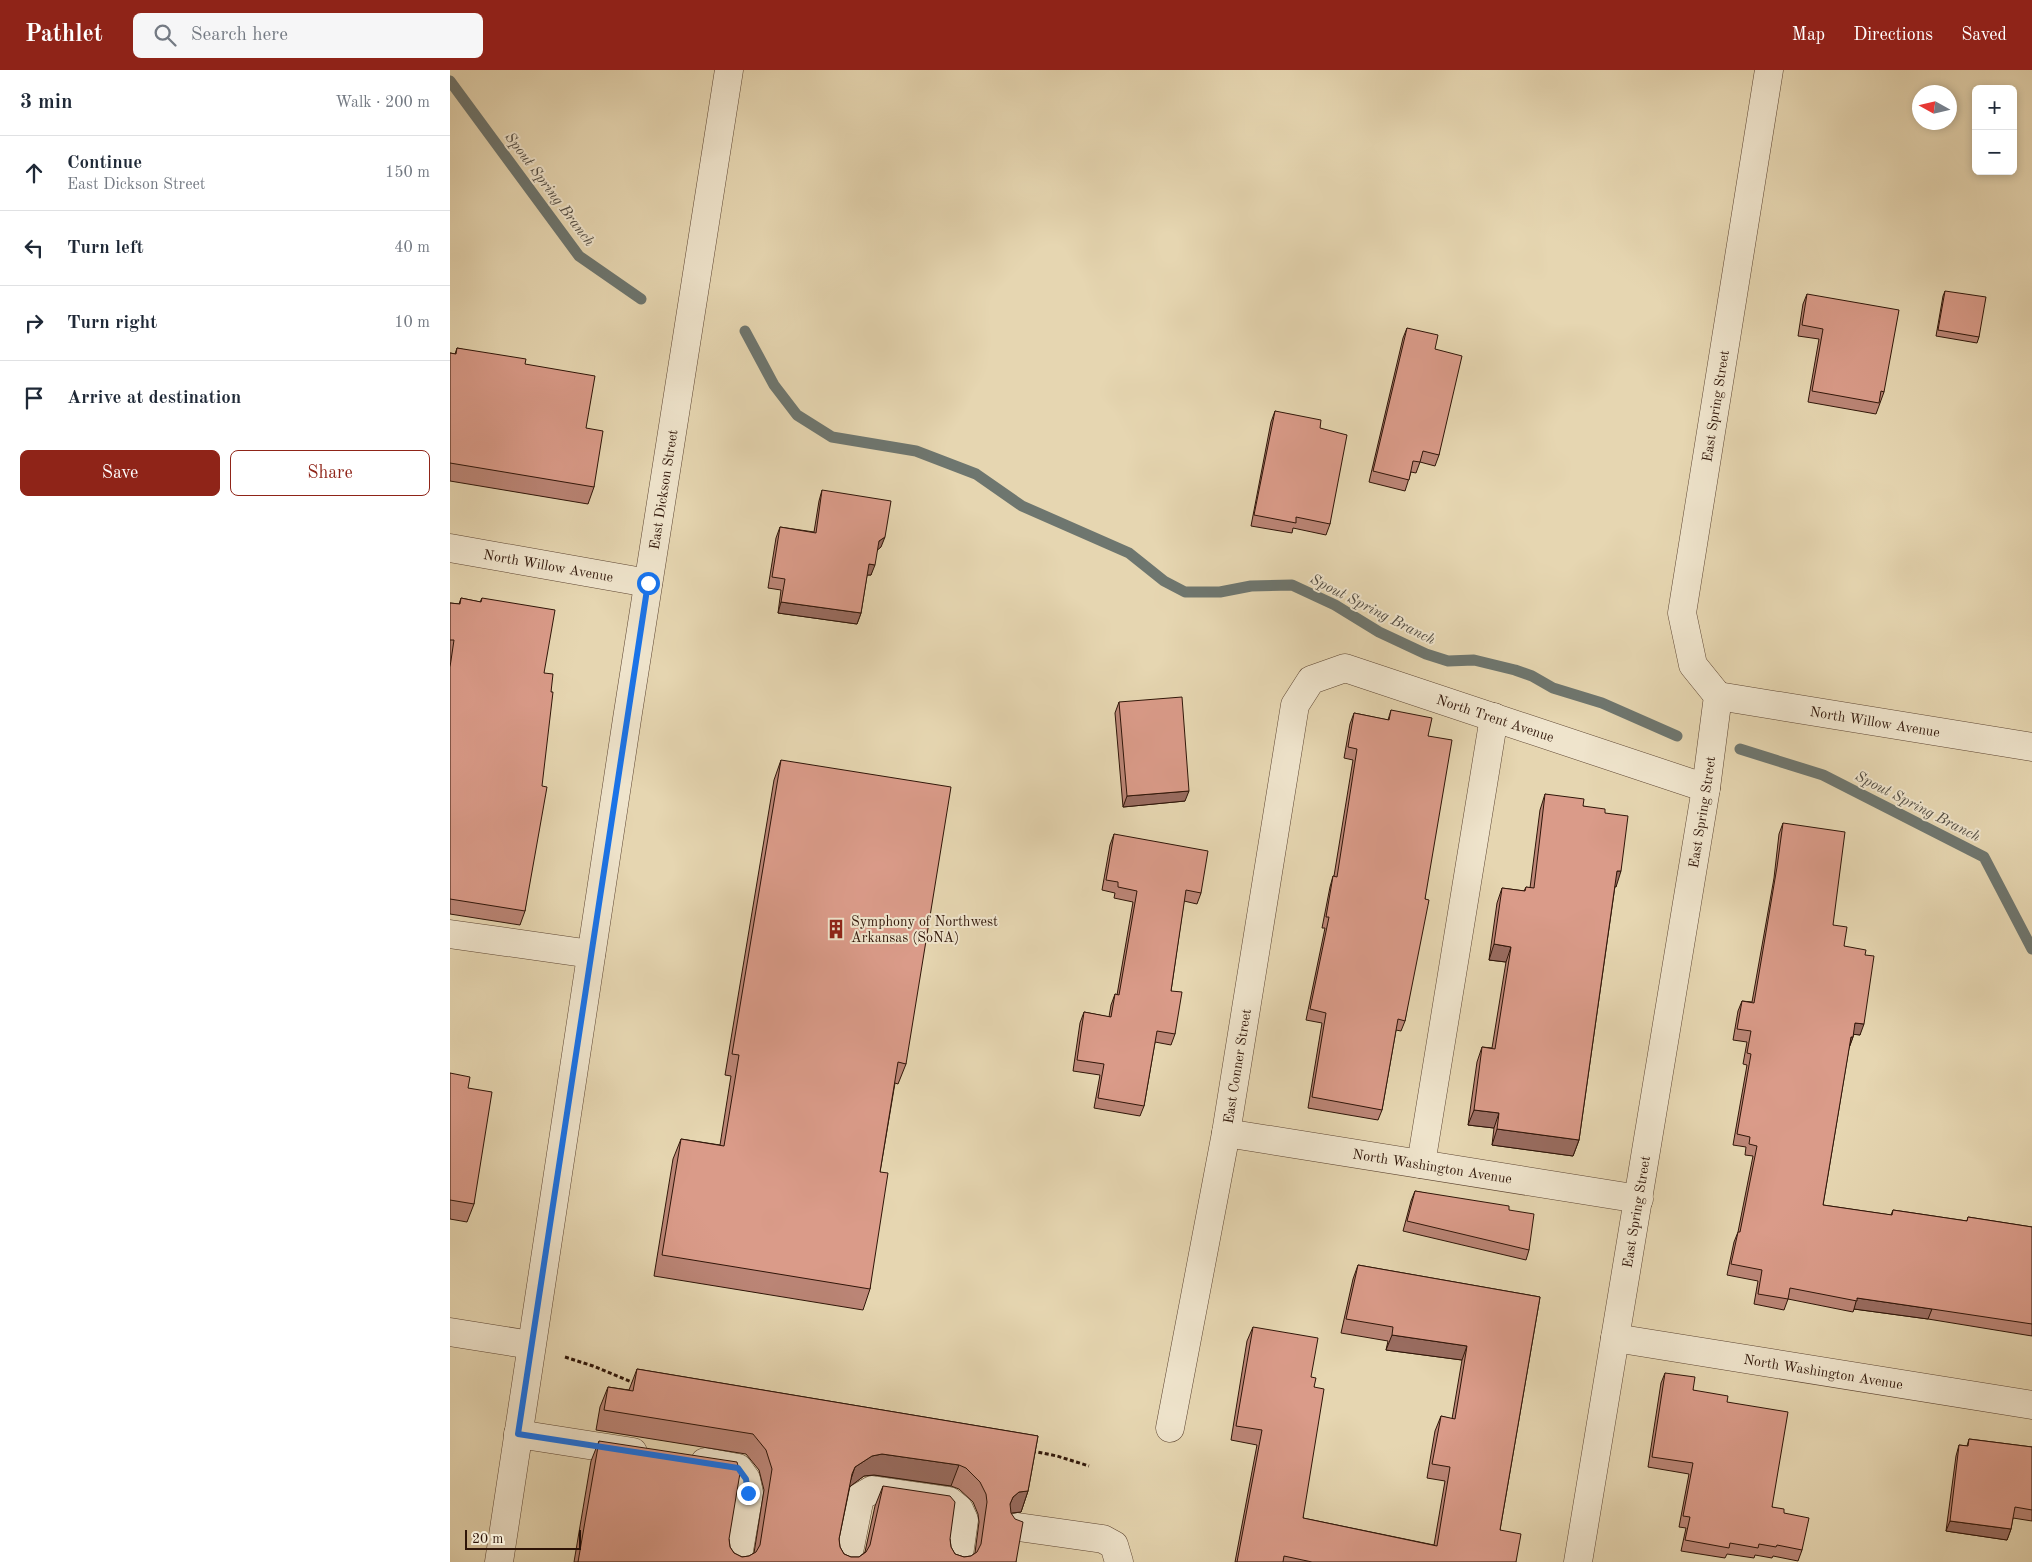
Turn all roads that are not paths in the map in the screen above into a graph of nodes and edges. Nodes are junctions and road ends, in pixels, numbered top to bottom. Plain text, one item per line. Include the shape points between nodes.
1 (729, 70) edge
2 (1769, 70) edge
3 (450, 548) edge
4 (648, 583) junction
5 (1718, 696) junction
6 (1295, 705) joint
7 (1494, 717) junction
8 (2032, 747) edge
9 (1706, 788) junction
10 (450, 934) edge
11 (591, 954) junction
12 (1226, 1133) junction
13 (1421, 1164) junction
14 (1639, 1199) junction
15 (450, 1332) edge
16 (1615, 1338) junction
17 (531, 1345) junction
18 (2032, 1405) edge
19 (1170, 1428) dead end
20 (518, 1434) junction
21 (1018, 1527) edge
22 (499, 1562) edge
23 (737, 1562) edge
24 (847, 1562) edge
25 (958, 1562) edge
26 (1119, 1562) edge
27 (1578, 1562) edge

1 - 4 street, East Dickson Street
2 - 5 street, East Spring Street via 1682,613 1693,665
3 - 4 street, North Willow Avenue
4 - 11 street, East Dickson Street
5 - 8 street, North Willow Avenue
5 - 9 street, East Spring Street
6 - 7 street, North Trent Avenue via 1311,680 1345,668
6 - 12 street, East Conner Street
7 - 9 street, North Trent Avenue
7 - 13 street
9 - 14 street, East Spring Street
10 - 11 street
11 - 17 street, East Dickson Street
12 - 13 street, North Washington Avenue
12 - 19 street, East Conner Street
13 - 14 street, North Washington Avenue
14 - 16 street, East Spring Street
15 - 17 street
16 - 18 street, North Washington Avenue
16 - 27 street, East Spring Street
17 - 20 street, East Dickson Street
20 - 22 street, East Dickson Street
20 - 23 street via 738,1468 746,1479 748,1493
21 - 26 street via 1103,1539 1114,1545
24 - 25 street via 860,1497 872,1490 948,1502 958,1509 964,1520

